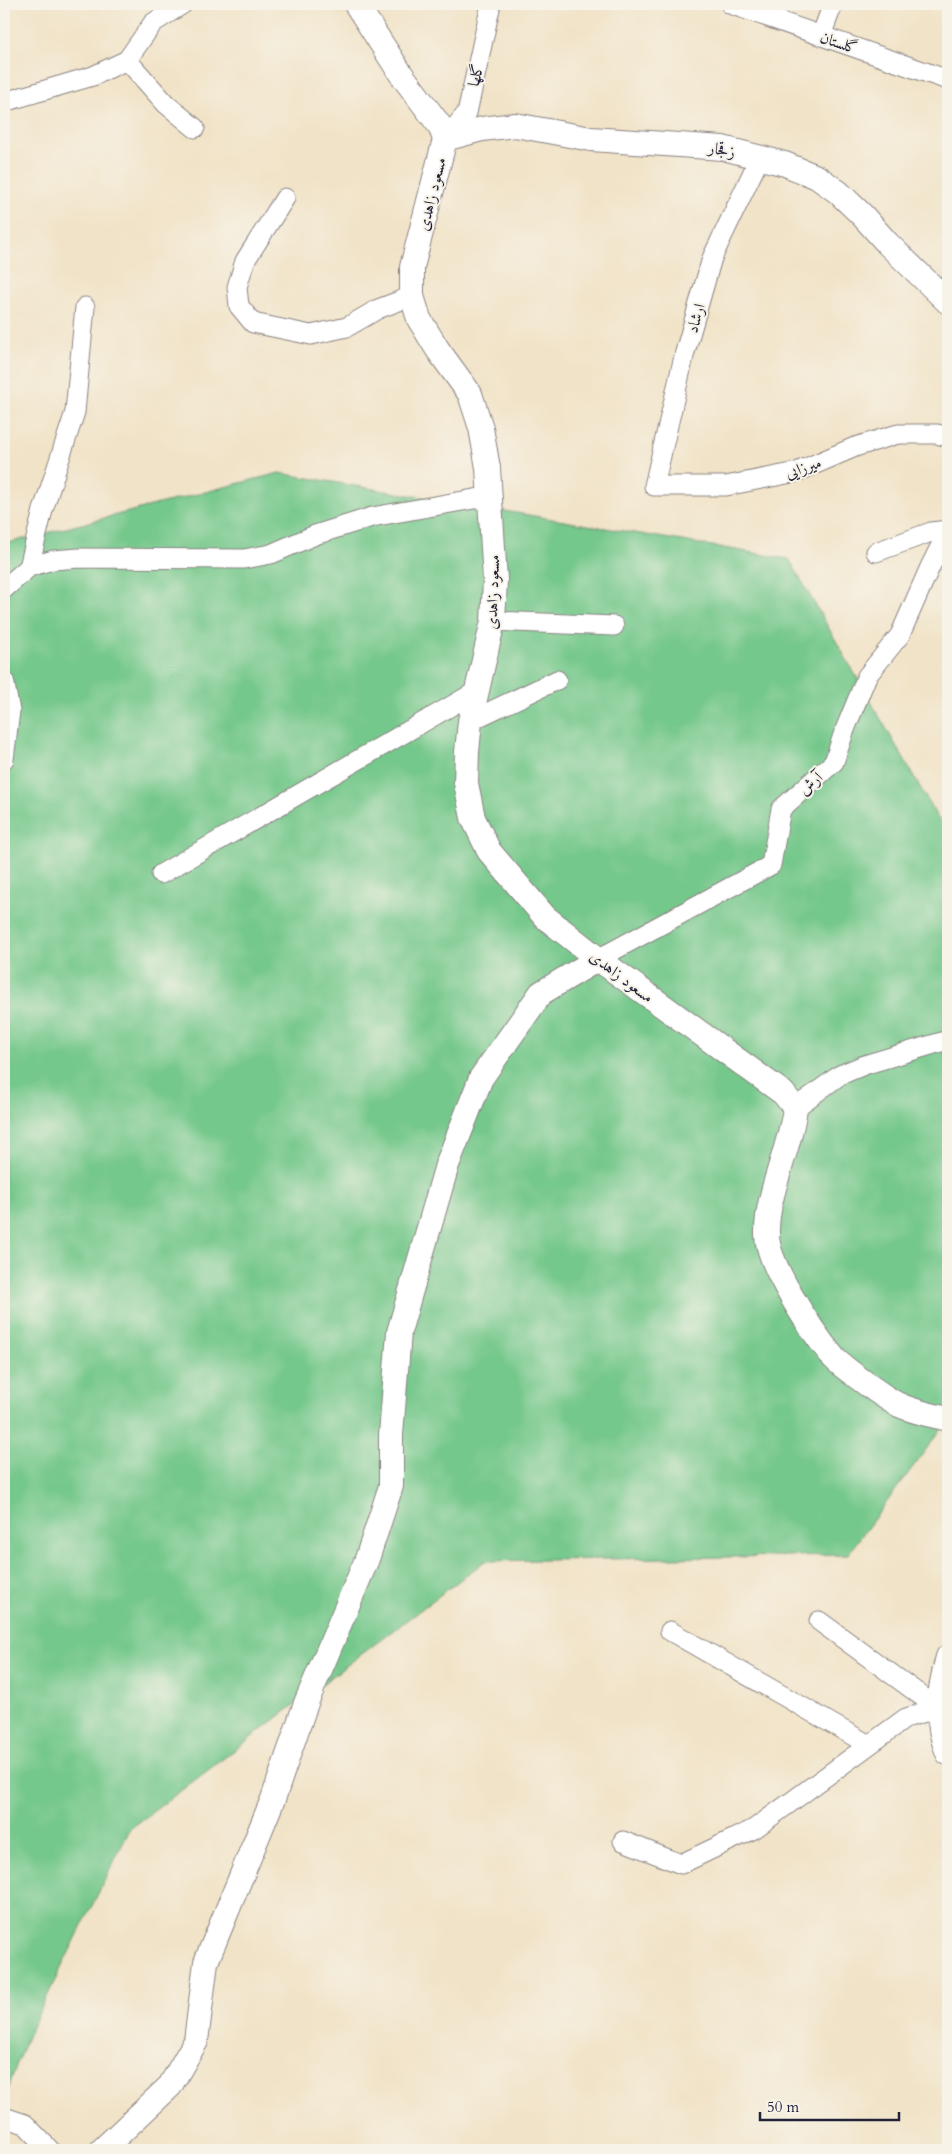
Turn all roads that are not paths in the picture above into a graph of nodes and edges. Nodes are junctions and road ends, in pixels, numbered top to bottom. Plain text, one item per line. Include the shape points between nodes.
1 (183, 4) edge
2 (356, 4) edge
3 (491, 4) edge
4 (730, 4) edge
5 (833, 4) edge
6 (821, 36) junction
7 (127, 60) junction
8 (948, 80) edge
9 (4, 102) edge
10 (195, 128) dead end
11 (445, 139) junction
12 (760, 157) junction
13 (285, 198) dead end
14 (412, 296) junction
15 (948, 302) edge
16 (85, 307) dead end
17 (948, 437) edge
18 (654, 486) joint
19 (491, 496) junction
20 (948, 531) edge
21 (876, 552) dead end
22 (29, 567) junction
23 (4, 589) edge
24 (493, 621) junction
25 (614, 626) dead end
26 (4, 680) edge
27 (557, 680) dead end
28 (477, 692) junction
29 (470, 721) junction
30 (4, 759) edge
31 (161, 874) dead end
32 (598, 959) junction
33 (948, 1040) edge
34 (795, 1108) junction
35 (948, 1420) edge
36 (819, 1621) dead end
37 (670, 1631) dead end
38 (948, 1657) edge
39 (942, 1696) edge
40 (869, 1745) junction
41 (948, 1753) edge
42 (623, 1841) dead end
43 (4, 2117) edge
44 (50, 2150) edge
45 (102, 2150) edge

1 - 7 street via 154,23
2 - 11 street, مسعود زاهدی via 401,74 440,126
3 - 11 street, گلها via 467,113
4 - 6 street, گلستان
5 - 6 street
6 - 8 street, گلستان
7 - 9 street via 93,76
7 - 10 street via 166,104
11 - 12 street, زقجار via 482,129 515,125 591,139 723,148
11 - 14 street, مسعود زاهدی via 412,267
12 - 15 street, زقجار via 817,176 838,192
12 - 18 street, ارشاد via 712,258
13 - 14 street via 245,261 236,287 238,306 253,323 311,335 347,327 378,309
14 - 19 street, مسعود زاهدی via 419,319 470,394 481,428
16 - 22 street via 76,412 43,510
17 - 18 street, میرزایی via 898,434 855,447 797,472 726,486
19 - 22 street via 372,517 314,535 271,554 244,560 79,558 53,560
19 - 24 street, مسعود زاهدی via 495,580
20 - 21 street via 930,532
20 - 32 street, آرش via 900,636 867,676 834,762 781,809 770,865
22 - 23 street
24 - 25 street
24 - 28 street, مسعود زاهدی
26 - 30 street via 10,711
27 - 29 street
28 - 29 street, مسعود زاهدی
28 - 31 street
29 - 32 street, مسعود زاهدی via 466,783 472,818 489,851 544,917
32 - 34 street, مسعود زاهدی via 783,1093
32 - 45 street via 541,994 480,1078 447,1165 398,1332 390,1435 390,1486 367,1558 306,1703 273,1799 206,1962 196,2042 170,2086
33 - 34 street via 840,1075
34 - 35 street via 793,1130 770,1204 766,1235 776,1267 834,1359 897,1404
36 - 39 street
37 - 40 street
38 - 39 street
39 - 40 street
39 - 41 street via 940,1728
40 - 42 street via 754,1829 681,1864
43 - 44 street via 24,2124

